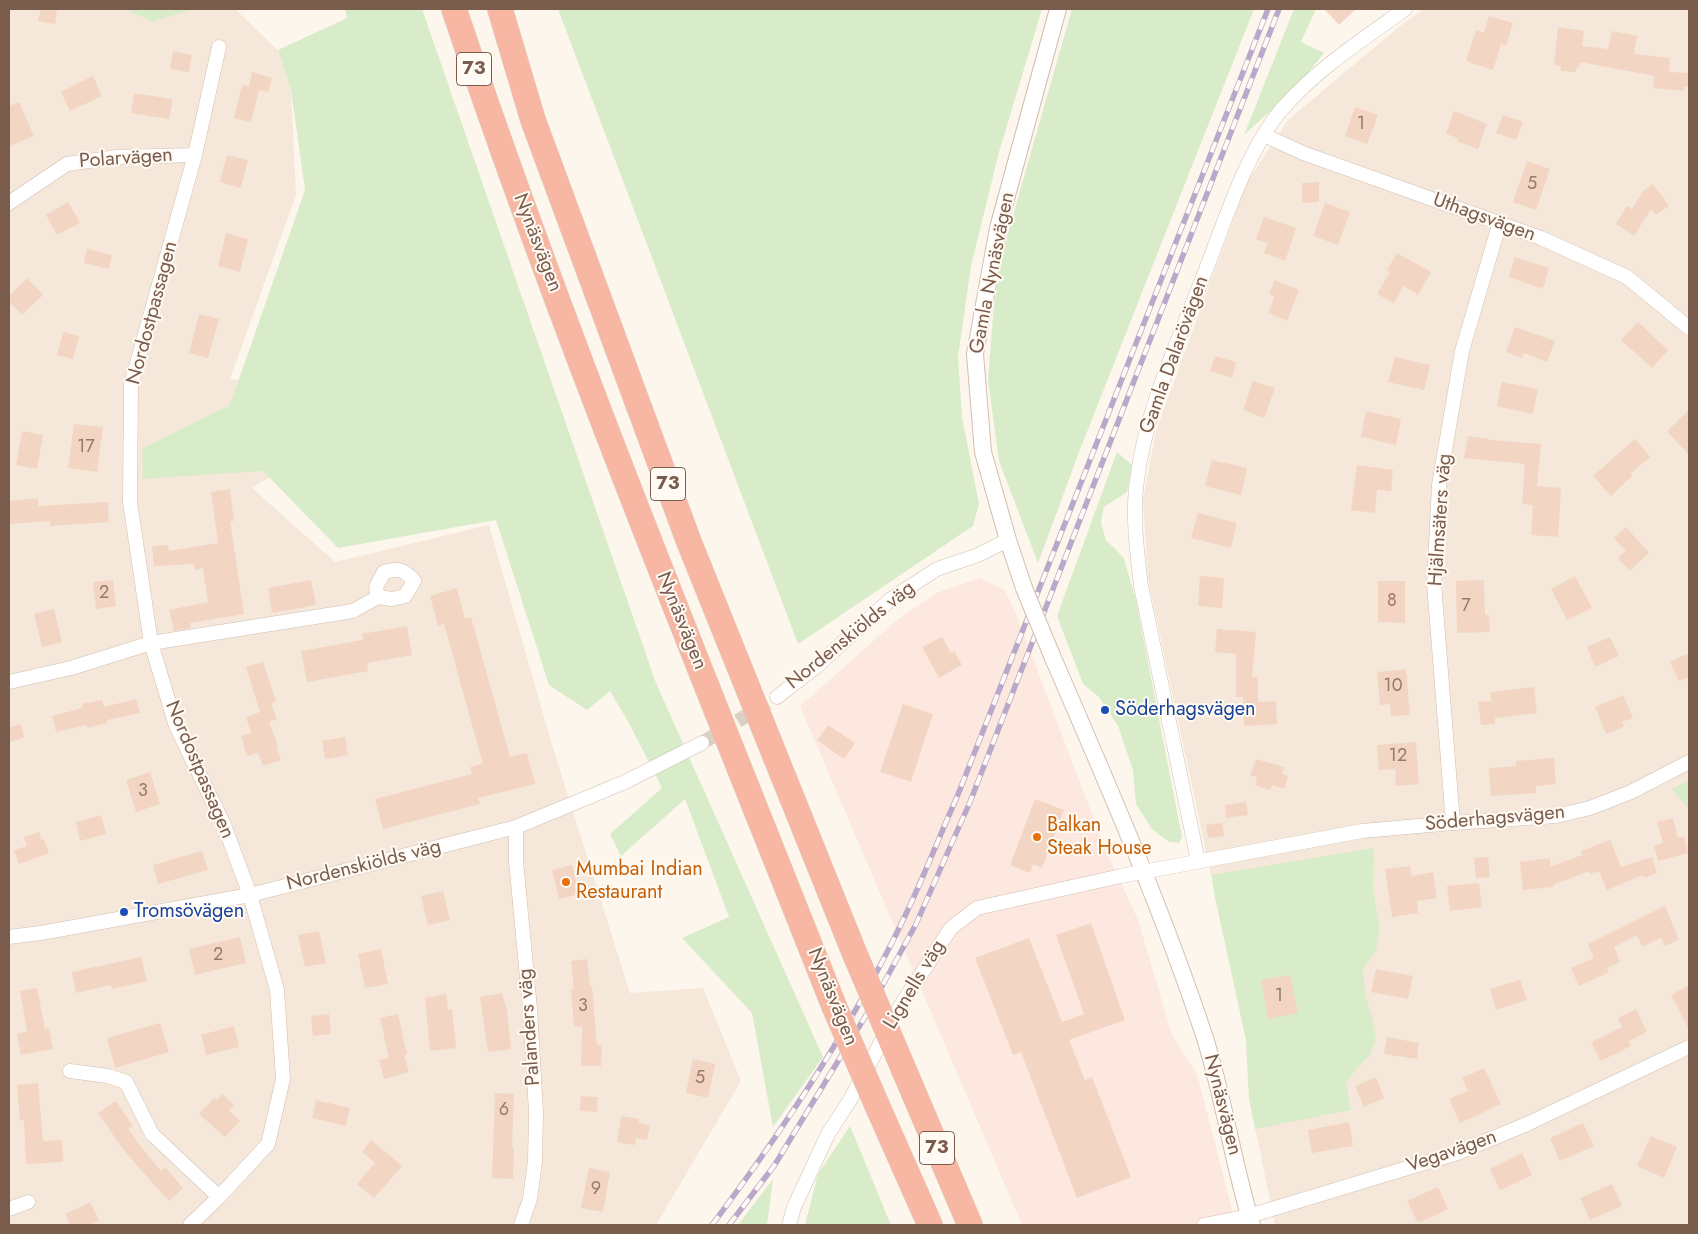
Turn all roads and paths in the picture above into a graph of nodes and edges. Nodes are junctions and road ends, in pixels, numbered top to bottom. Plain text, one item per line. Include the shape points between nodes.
1 (454, 9) edge
2 (500, 9) edge
3 (1058, 9) edge
4 (1405, 9) edge
5 (220, 47) dead end
6 (1264, 135) junction
7 (195, 155) junction
8 (9, 202) edge
9 (1500, 222) junction
10 (1689, 328) edge
11 (1008, 540) junction
12 (378, 597) dead end
13 (151, 643) junction
14 (9, 682) edge
15 (777, 697) tunnel mouth
16 (702, 743) tunnel mouth
17 (1689, 762) edge
18 (1453, 823) junction
19 (516, 827) junction
20 (1198, 861) junction
21 (1145, 872) junction
22 (250, 895) junction
23 (9, 937) edge
24 (1689, 1047) edge
25 (70, 1071) dead end
26 (220, 1197) junction
27 (28, 1202) dead end
28 (9, 1209) edge
29 (1250, 1220) edge
30 (190, 1225) edge
31 (521, 1225) edge
32 (790, 1225) edge
33 (930, 1225) edge
34 (970, 1225) edge
35 (1204, 1225) edge

1 - 33 highway, Nynäsvägen / 73, bridge via 494,128 637,511 834,1006
2 - 34 highway, Nynäsvägen / 73, bridge via 533,120 689,542 854,952
3 - 11 street, Gamla Nynäsvägen via 998,228 975,354 983,452
4 - 6 street, Gamla Dalarövägen via 1328,65 1282,110
5 - 7 street, Nordostpassagen
6 - 9 street, Uthagsvägen via 1303,153
6 - 20 street, Gamla Dalarövägen via 1242,176 1159,391 1146,435 1134,504 1141,586
7 - 8 street, Polarvägen via 117,157 66,164
7 - 13 street, Nordostpassagen via 132,385 130,502
9 - 10 street, Uthagsvägen via 1627,277
9 - 18 street, Hjälmsäters väg via 1462,351 1439,485 1434,584
11 - 15 street, Nordenskiölds väg via 938,570 890,599 817,666
11 - 21 street, Nynäsvägen, bridge via 1024,588
12 - 13 street via 353,611
13 - 14 street via 71,668
13 - 22 street, Nordostpassagen via 176,726 224,825
16 - 19 street, Nordenskiölds väg via 625,782
17 - 18 street, Söderhagsvägen via 1631,792 1590,808 1556,816
18 - 20 street, Söderhagsvägen via 1362,831
19 - 22 street, Nordenskiölds väg
19 - 31 street, Palanders väg via 536,1112 530,1200
20 - 21 street, Söderhagsvägen
21 - 29 street, Nynäsvägen via 1205,1040
21 - 32 street, Lignells väg via 978,908 951,928 901,1006 828,1134 794,1207
22 - 23 street, Nordenskiölds väg
22 - 26 street via 277,990 283,1079 268,1144
24 - 29 street, Vegavägen via 1527,1124 1456,1153
25 - 26 street via 126,1082 152,1134
26 - 30 street
27 - 28 street
29 - 35 street, Vegavägen

